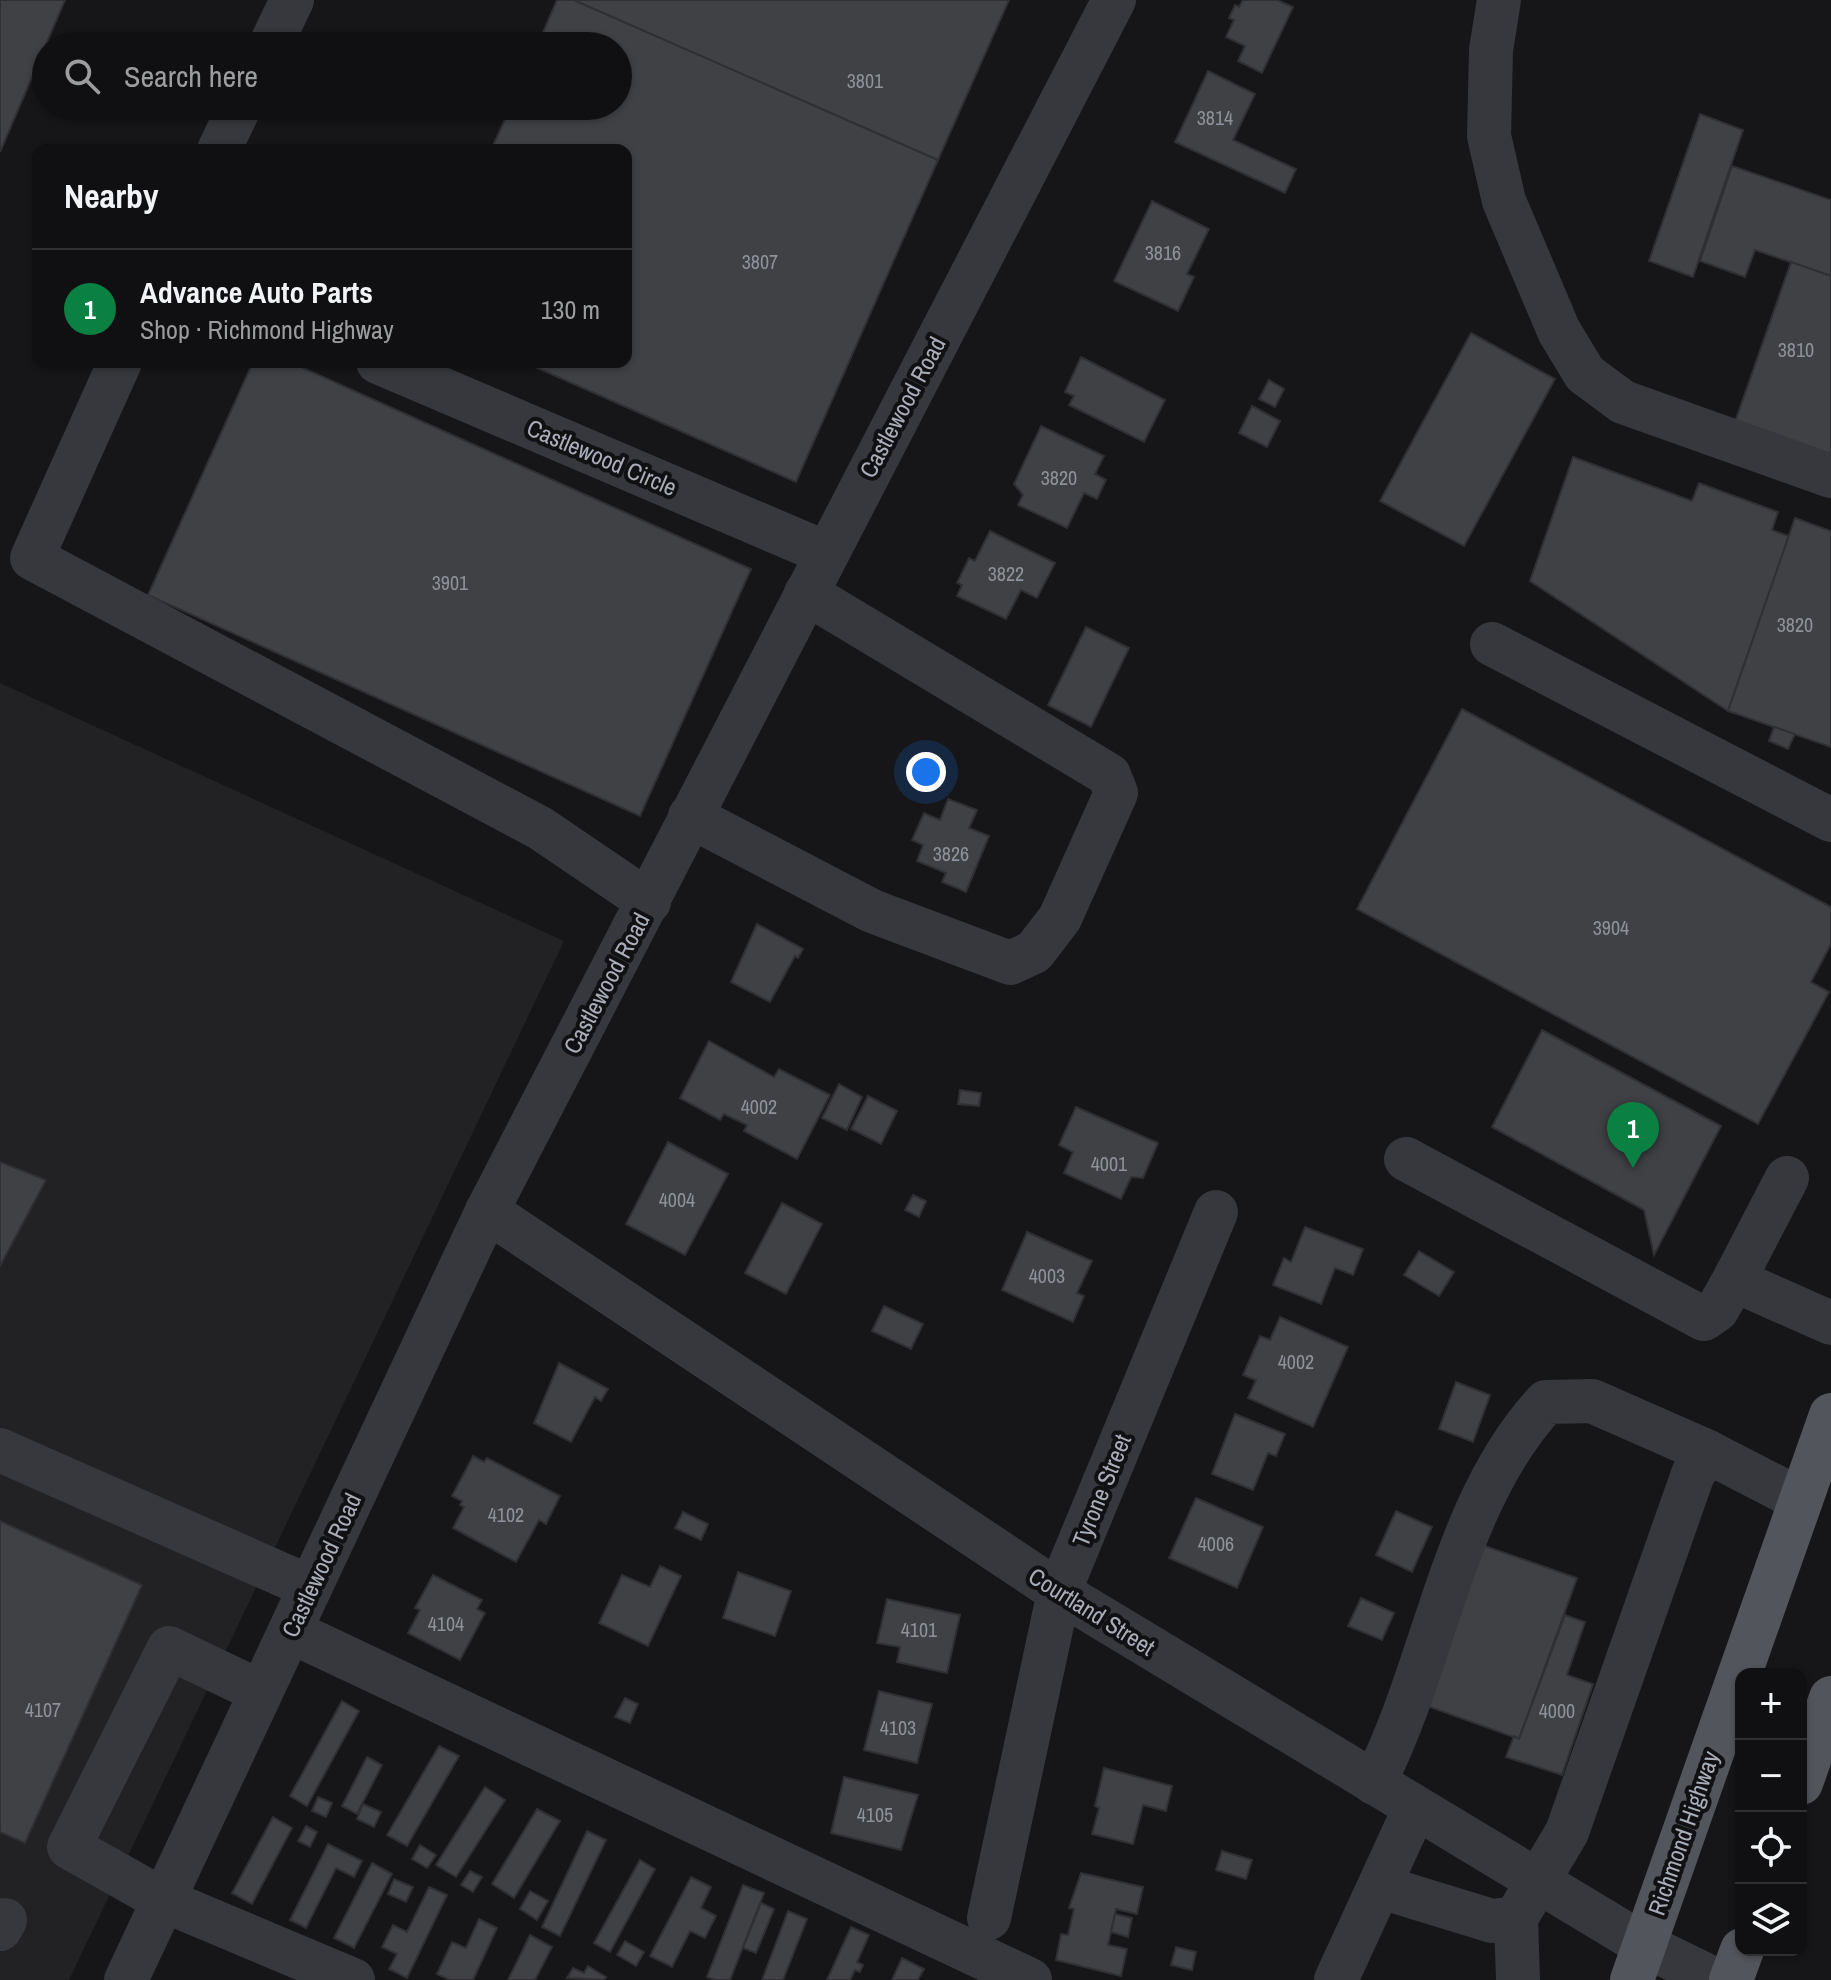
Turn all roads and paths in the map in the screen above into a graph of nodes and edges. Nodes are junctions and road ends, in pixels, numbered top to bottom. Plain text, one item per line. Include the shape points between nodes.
1 (292, 0) edge
2 (1114, 0) edge
3 (1499, 0) edge
4 (277, 32) edge
5 (233, 120) edge
6 (222, 144) edge
7 (117, 368) edge
8 (392, 368) edge
9 (1831, 476) edge
10 (826, 553) junction
11 (806, 593) junction
12 (1492, 644) dead end
13 (690, 816) junction
14 (1831, 820) edge
15 (649, 902) junction
16 (1406, 1159) dead end
17 (1787, 1178) dead end
18 (487, 1211) junction
19 (1216, 1212) dead end
20 (1734, 1280) junction
21 (1831, 1323) edge
22 (1831, 1415) edge
23 (0, 1450) edge
24 (1708, 1452) junction
25 (1801, 1500) junction
26 (310, 1587) junction
27 (1059, 1592) junction
28 (290, 1631) junction
29 (261, 1692) junction
30 (1829, 1707) edge
31 (1807, 1767) edge
32 (1374, 1783) junction
33 (1415, 1808) junction
34 (1381, 1887) junction
35 (163, 1900) junction
36 (1527, 1900) junction
37 (989, 1918) dead end
38 (1740, 1956) edge
39 (1638, 1963) edge
40 (126, 1980) edge
41 (353, 1980) edge
42 (1030, 1980) edge
43 (1336, 1980) edge
44 (1518, 1980) edge
45 (1716, 1980) edge
46 (1731, 1980) edge

1 - 4 street
2 - 10 street, Castlewood Road
3 - 9 street via 1491,50 1489,136 1504,201 1559,331 1585,374 1623,402
5 - 6 street
7 - 15 street via 32,558 540,828
8 - 10 street, Castlewood Circle
10 - 11 street, Castlewood Road
11 - 13 street, Castlewood Road
11 - 13 street via 1109,775 1116,793 1060,918 1034,952 1010,963 872,911
12 - 14 street
13 - 15 street, Castlewood Road
15 - 18 street, Castlewood Road
16 - 20 street via 1704,1319 1717,1310
17 - 20 street
18 - 26 street, Castlewood Road
18 - 27 street, Courtland Street
19 - 27 street, Tyrone Street
20 - 21 street
22 - 25 main road, Richmond Highway
23 - 26 street
24 - 25 street
24 - 32 street via 1592,1401 1546,1402 1524,1425 1473,1518 1400,1732
24 - 36 street via 1677,1513 1567,1832
25 - 39 main road, Richmond Highway
26 - 28 street, Castlewood Road
27 - 32 street, Courtland Street
27 - 37 street, Tyrone Street
28 - 29 street, Castlewood Road
28 - 42 street
29 - 35 street, Castlewood Road
29 - 35 street via 169,1648 69,1847
30 - 31 main road
32 - 33 street, Courtland Street
33 - 34 street
33 - 36 street, Courtland Street
34 - 36 street via 1492,1921
34 - 43 street
35 - 40 street, Castlewood Road
35 - 41 street
36 - 39 street, Courtland Street
36 - 44 street
38 - 46 main road
39 - 45 street, Courtland Street

